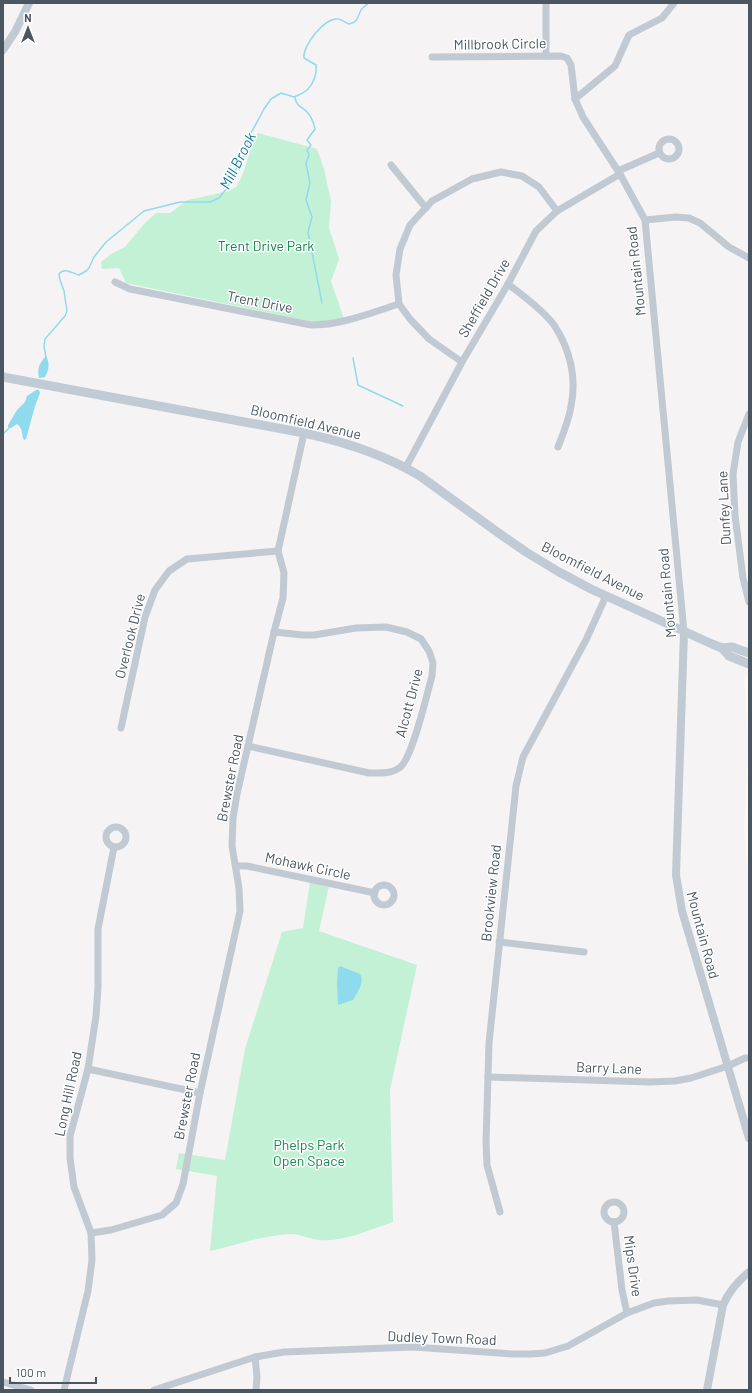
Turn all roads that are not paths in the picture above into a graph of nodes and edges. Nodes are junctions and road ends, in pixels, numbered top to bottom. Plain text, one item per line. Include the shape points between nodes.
1 (29, 3) edge
2 (546, 3) edge
3 (674, 3) edge
4 (3, 50) edge
5 (546, 56) junction
6 (432, 57) dead end
7 (567, 58) joint
8 (575, 99) junction
9 (659, 153) dead end
10 (391, 164) dead end
11 (619, 173) junction
12 (426, 208) junction
13 (557, 211) junction
14 (645, 220) junction
15 (749, 258) edge
16 (115, 282) dead end
17 (508, 284) junction
18 (399, 304) junction
19 (462, 362) junction
20 (3, 377) edge
21 (749, 414) edge
22 (304, 433) junction
23 (558, 447) dead end
24 (406, 467) junction
25 (278, 551) junction
26 (606, 596) junction
27 (749, 602) edge
28 (274, 632) junction
29 (684, 632) junction
30 (722, 648) junction
31 (749, 652) edge
32 (749, 664) edge
33 (121, 728) dead end
34 (248, 746) junction
35 (114, 847) dead end
36 (236, 866) junction
37 (375, 893) dead end
38 (499, 942) junction
39 (584, 952) dead end
40 (749, 1058) edge
41 (728, 1066) junction
42 (88, 1069) junction
43 (488, 1077) junction
44 (200, 1094) junction
45 (749, 1138) edge
46 (500, 1212) dead end
47 (614, 1222) dead end
48 (91, 1233) junction
49 (749, 1272) edge
50 (723, 1305) junction
51 (627, 1314) junction
52 (255, 1357) junction
53 (3, 1382) edge
54 (31, 1390) edge
55 (64, 1390) edge
56 (157, 1390) edge
57 (256, 1390) edge
58 (707, 1390) edge

1 - 4 street
2 - 5 street
3 - 8 street via 662,18 629,35 615,66
5 - 6 street, Millbrook Circle
5 - 7 street, Millbrook Circle
7 - 8 street, Mountain Road
8 - 11 street, Mountain Road via 583,117
9 - 11 street, Sheffield Drive
10 - 12 street
11 - 13 street, Sheffield Drive
11 - 14 street, Mountain Road
12 - 13 street via 432,201 472,179 501,172 522,176 539,187
12 - 18 street via 410,225 400,249 396,275
13 - 17 street, Sheffield Drive via 536,231
14 - 15 street via 689,218
14 - 29 street, Mountain Road
16 - 18 street, Trent Drive via 130,289 311,324 343,322
17 - 19 street, Sheffield Drive
17 - 23 street via 553,324 566,347 573,374 571,406
18 - 19 street via 429,339
19 - 24 street, Sheffield Drive
20 - 22 main road, Bloomfield Avenue
21 - 27 street, Dunfey Lane via 738,442 733,474 735,515 743,578
22 - 24 main road, Bloomfield Avenue via 365,449
22 - 25 street, Brewster Road
24 - 26 main road, Bloomfield Avenue via 526,552
25 - 28 street, Brewster Road via 284,573 283,598
25 - 33 street, Overlook Drive via 187,559 169,571 155,590 145,617
26 - 29 main road, Bloomfield Avenue
26 - 38 street, Brookview Road via 586,640 523,757 516,786
28 - 34 street, Brewster Road
28 - 34 street, Alcott Drive via 314,635 356,628 386,627 407,632 421,639 430,651 433,663 432,676 409,755 400,768 386,773 369,773
29 - 30 main road, Bloomfield Avenue
29 - 41 street, Mountain Road via 676,875 682,911
30 - 31 main road, Bloomfield Avenue via 732,647
30 - 32 main road, Bloomfield Avenue via 729,656
34 - 36 street, Brewster Road via 233,818 232,846
35 - 42 street, Long Hill Road via 98,929 96,1016
36 - 37 street, Mohawk Circle
36 - 44 street, Brewster Road via 240,911
38 - 39 street
38 - 43 street, Brookview Road
40 - 41 street, Barry Lane
41 - 43 street, Barry Lane via 691,1078 650,1082
41 - 45 street, Mountain Road
42 - 44 street
42 - 48 street, Long Hill Road via 70,1136 70,1158 74,1188
43 - 46 street, Brookview Road via 487,1165
44 - 48 street, Brewster Road via 183,1184 176,1203 162,1215 111,1230
47 - 51 street, Mips Drive
48 - 55 street, Long Hill Road via 92,1260 88,1291
49 - 50 street via 737,1282
50 - 51 street, Dudley Town Road via 697,1300 668,1301
50 - 58 street
51 - 52 street, Dudley Town Road via 568,1346 531,1354 413,1347 284,1352
52 - 56 street, Dudley Town Road
52 - 57 street
53 - 54 street

